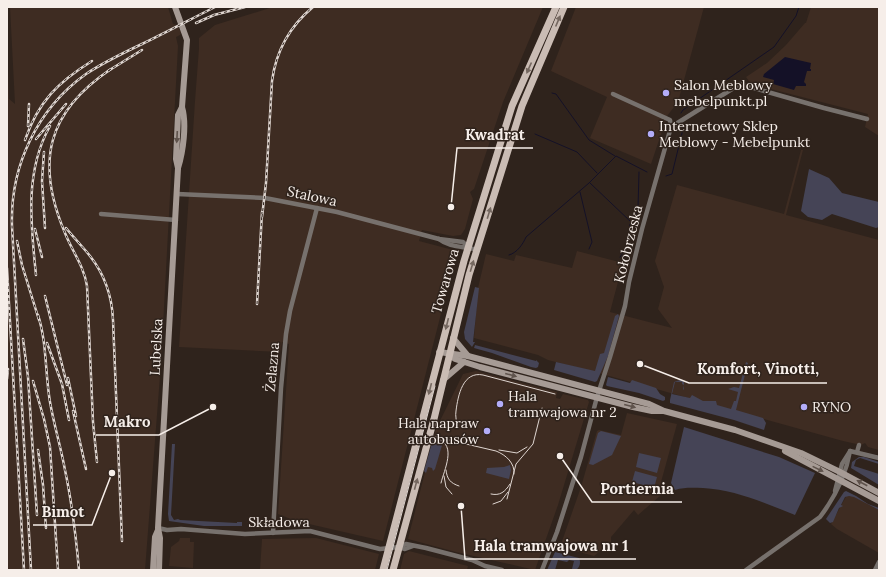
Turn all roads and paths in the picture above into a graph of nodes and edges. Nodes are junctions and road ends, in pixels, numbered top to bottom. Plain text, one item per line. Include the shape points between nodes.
1 (175, 7) edge
2 (556, 7) edge
3 (564, 7) edge
4 (535, 55) junction
5 (541, 61) junction
6 (613, 94) dead end
7 (867, 119) dead end
8 (671, 127) junction
9 (177, 194) junction
10 (317, 208) junction
11 (101, 214) dead end
12 (176, 220) junction
13 (472, 233) junction
14 (439, 239) junction
15 (461, 241) junction
16 (468, 247) junction
17 (460, 248) junction
18 (477, 250) junction
19 (464, 261) junction
20 (453, 338) junction
21 (439, 352) junction
22 (449, 354) junction
23 (468, 356) junction
24 (464, 362) junction
25 (442, 380) junction
26 (599, 390) junction
27 (597, 397) junction
28 (664, 411) junction
29 (775, 444) junction
30 (859, 445) dead end
31 (857, 452) junction
32 (879, 458) edge
33 (842, 473) junction
34 (840, 480) junction
35 (879, 493) edge
36 (879, 501) edge
37 (158, 528) junction
38 (272, 533) junction
39 (399, 547) junction
40 (388, 548) junction
41 (879, 562) edge
42 (152, 570) edge
43 (159, 570) edge
44 (383, 570) edge
45 (393, 570) edge
46 (502, 570) edge
47 (542, 570) edge
48 (746, 570) edge
49 (875, 570) edge

1 - 9 main road, Lubelska via 187,40 182,107 183,146 178,168
2 - 4 main road, Towarowa
5 -> 3 main road, Towarowa
4 - 5 main road via 540,55
4 -> 13 main road, Towarowa via 508,117
18 -> 5 main road, Towarowa via 522,106
6 - 8 street via 670,120
7 - 8 street via 740,84
8 - 26 street, Kołobrzeska via 640,236 625,306
9 - 10 street, Stalowa via 263,197
9 - 12 main road, Lubelska
10 - 14 street, Stalowa
10 - 38 street, Żelazna via 286,334
11 - 12 street
12 - 37 main road, Lubelska
13 - 15 street
13 - 16 main road, Towarowa
14 - 15 street, Stalowa
14 - 17 street, Stalowa
15 - 16 street, Stalowa
16 - 17 street, Stalowa
16 - 18 street, Stalowa
16 - 19 main road, Towarowa
17 - 19 street
20 -> 18 main road, Towarowa
19 -> 21 main road, Towarowa
20 - 22 main road, Towarowa
20 - 23 main road
21 - 22 main road
21 -> 40 main road, Towarowa
22 - 23 main road
22 - 24 main road
22 - 25 main road, Towarowa
23 - 26 main road
24 - 25 main road
24 -> 27 main road
39 -> 25 main road, Towarowa
26 - 27 street, Kołobrzeska
26 - 28 main road via 649,404
27 -> 28 main road via 652,411
27 - 47 street, Kołobrzeska via 573,484
28 - 29 main road via 735,430
29 - 33 main road via 801,453
29 -> 34 main road
30 - 31 street
31 - 32 street
31 - 33 street via 850,451 848,464
33 - 34 street
35 -> 33 main road
34 - 36 main road
34 - 48 street via 820,517
37 - 38 street, Składowa via 168,526 245,534
37 - 42 main road, Lubelska
37 - 43 main road, Lubelska
38 - 40 street, Składowa via 310,531 380,549
39 - 40 street, Składowa
39 - 45 main road, Towarowa
39 - 46 street, Składowa via 405,549 413,546
40 - 44 main road, Towarowa
41 - 49 street

